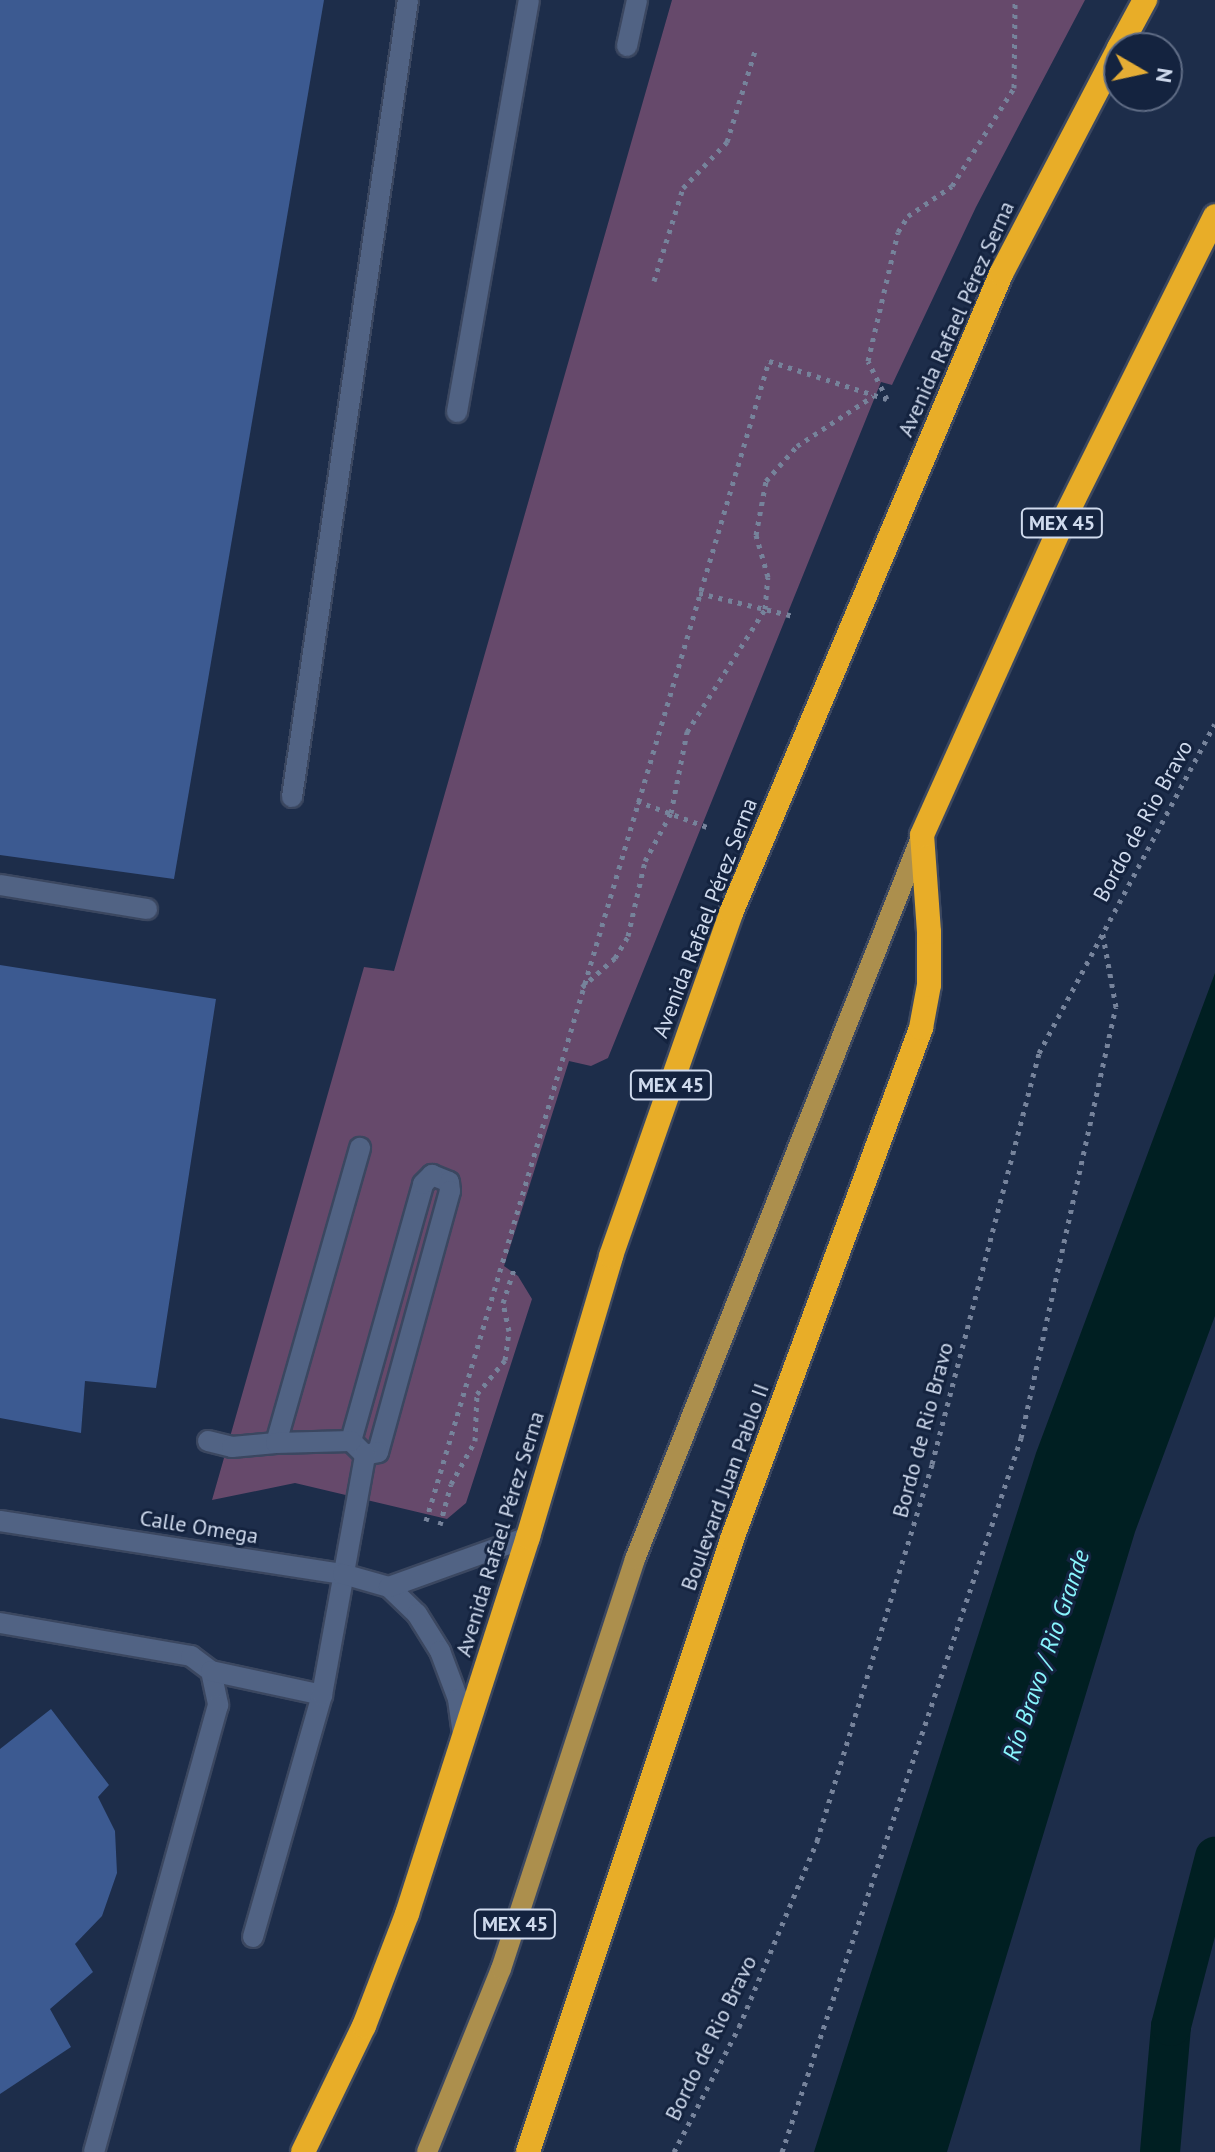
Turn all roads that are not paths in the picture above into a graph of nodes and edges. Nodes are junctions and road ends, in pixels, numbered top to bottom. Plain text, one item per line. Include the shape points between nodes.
1 (408, 0) edge
2 (529, 0) edge
3 (637, 0) edge
4 (1145, 0) edge
5 (1128, 32) edge
6 (627, 46) dead end
7 (1103, 79) edge
8 (1215, 216) edge
9 (457, 412) dead end
10 (292, 797) dead end
11 (922, 835) junction
12 (0, 885) edge
13 (147, 909) dead end
14 (360, 1148) dead end
15 (208, 1441) dead end
16 (276, 1443) junction
17 (358, 1448) junction
18 (0, 1521) edge
19 (528, 1537) junction
20 (343, 1574) junction
21 (389, 1587) junction
22 (0, 1623) edge
23 (211, 1671) junction
24 (322, 1695) junction
25 (464, 1742) junction
26 (253, 1937) dead end
27 (94, 2152) edge
28 (303, 2152) edge
29 (427, 2152) edge
30 (528, 2152) edge

1 - 10 street
2 - 9 street
3 - 6 street
4 - 5 highway, Avenida Rafael Pérez Serna / MEX 45
7 - 19 highway, Avenida Rafael Pérez Serna / MEX 45 via 1001,274 731,913 611,1256
8 - 11 highway, MEX 45 via 1065,517
11 - 29 main road, MEX 45 via 698,1394 588,1691 501,1969
11 - 30 highway, Boulevard Juan Pablo II via 929,972 921,1028 732,1539
12 - 13 street
14 - 16 street
15 - 16 street via 232,1447
16 - 17 street
17 - 17 street via 423,1184 432,1175 442,1176 450,1191 381,1444 378,1452
17 - 20 street
18 - 20 street, Calle Omega
19 - 21 street
19 - 25 highway, Avenida Rafael Pérez Serna / MEX 45
20 - 21 street, Calle Omega
20 - 24 street
21 - 25 street via 417,1614 440,1651 458,1699
22 - 23 street via 191,1656
23 - 24 street
23 - 27 street via 218,1705
24 - 26 street
25 - 28 highway, Avenida Rafael Pérez Serna / MEX 45 via 364,2026

